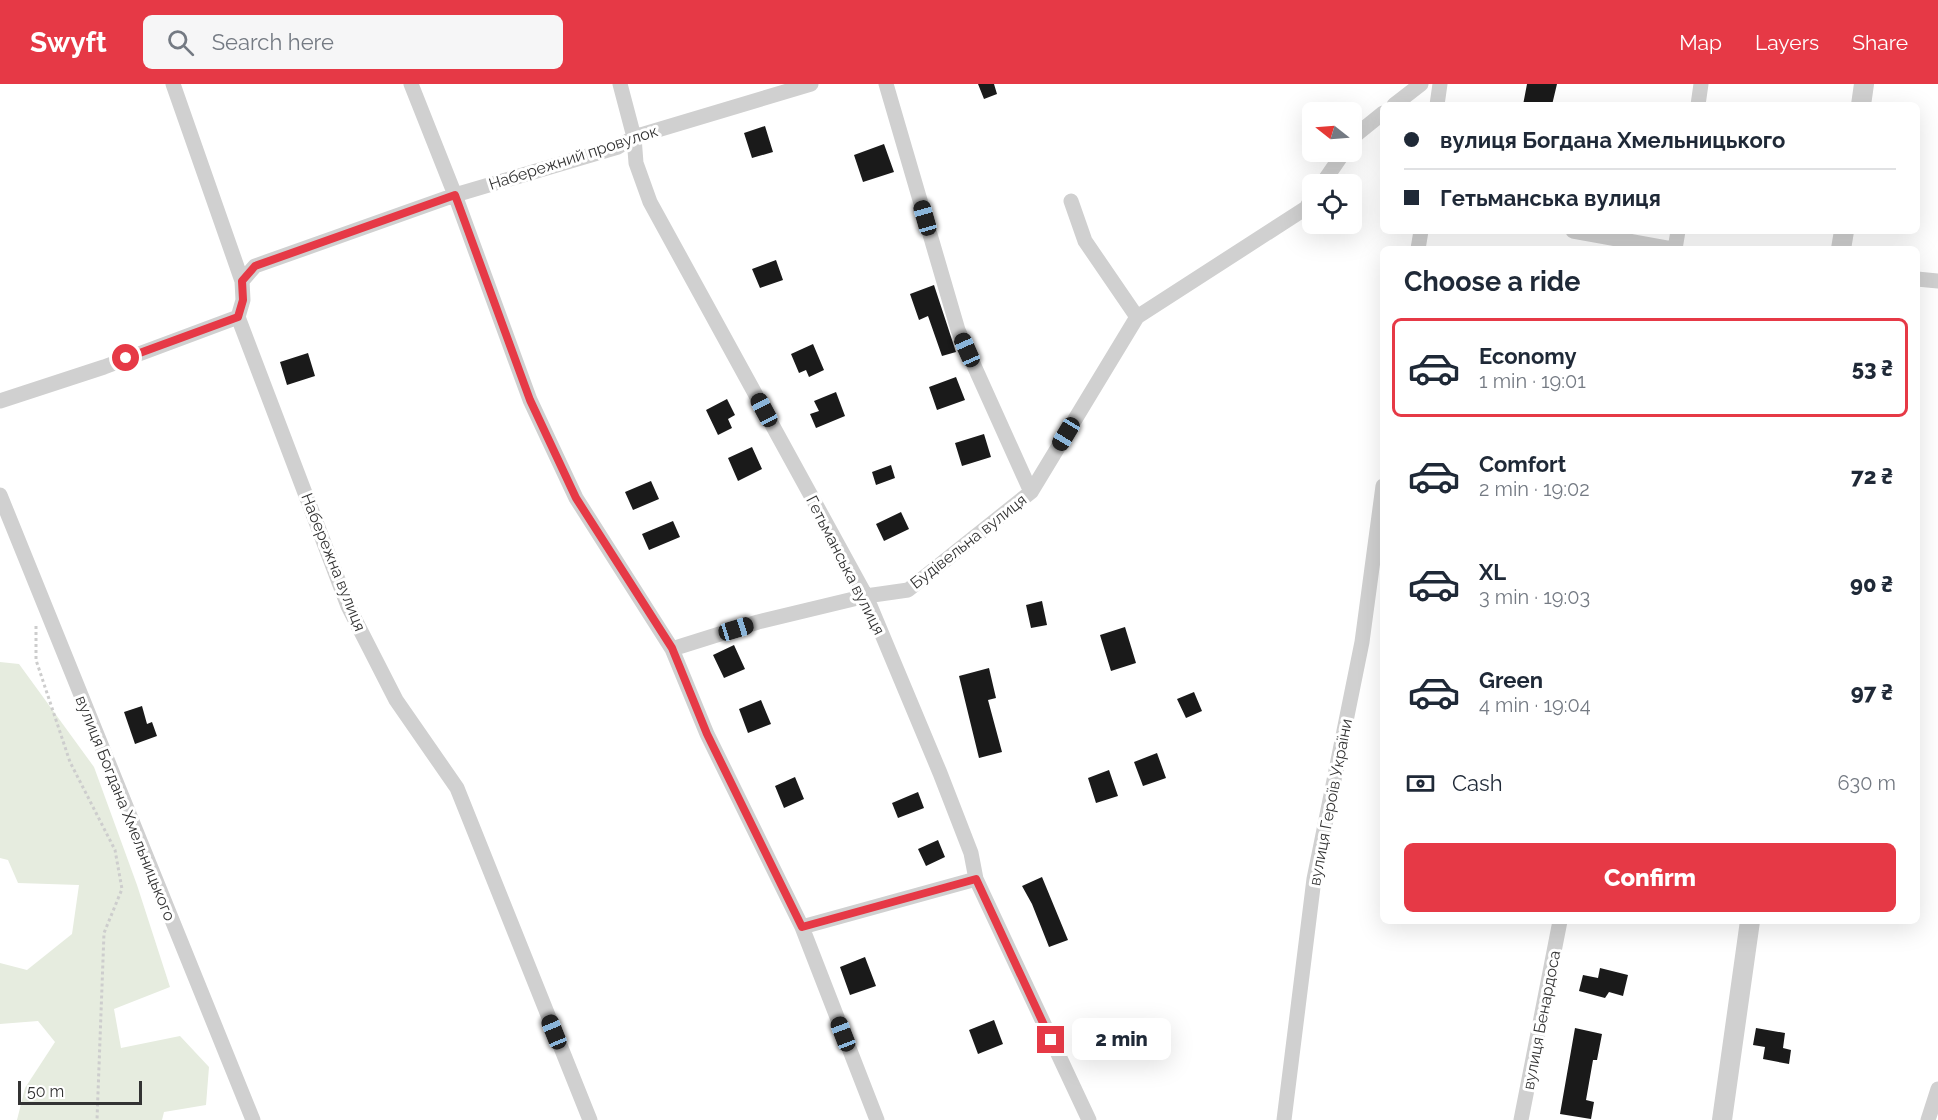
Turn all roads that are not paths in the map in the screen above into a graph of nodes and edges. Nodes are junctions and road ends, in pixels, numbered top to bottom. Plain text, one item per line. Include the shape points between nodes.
1 (173, 84) edge
2 (411, 84) edge
3 (620, 84) edge
4 (811, 84) edge
5 (886, 84) edge
6 (1421, 84) edge
7 (1440, 84) edge
8 (1701, 84) edge
9 (1864, 84) edge
10 (1398, 102) edge
11 (1437, 102) edge
12 (1698, 102) edge
13 (1862, 102) edge
14 (1380, 115) edge
15 (1362, 129) edge
16 (634, 137) junction
17 (455, 195) junction
18 (1071, 201) dead end
19 (1302, 211) edge
20 (1590, 234) edge
21 (1657, 246) edge
22 (1920, 279) edge
23 (242, 281) junction
24 (1938, 281) edge
25 (238, 317) junction
26 (1137, 317) junction
27 (0, 401) edge
28 (1031, 492) junction
29 (0, 495) edge
30 (1380, 508) edge
31 (866, 596) junction
32 (672, 648) junction
33 (976, 879) junction
34 (1559, 924) edge
35 (1750, 924) edge
36 (802, 927) junction
37 (1938, 1089) edge
38 (253, 1120) edge
39 (590, 1120) edge
40 (877, 1120) edge
41 (1089, 1120) edge
42 (1284, 1120) edge
43 (1521, 1120) edge
44 (1722, 1120) edge
45 (1928, 1120) edge

1 - 23 street, Набережна вулиця
2 - 17 street
3 - 16 street, Гетьманська вулиця
4 - 16 street, Набережний провулок
5 - 28 street via 958,330
6 - 10 street
7 - 11 street
8 - 12 street
9 - 13 street
14 - 15 street
16 - 17 street, Набережний провулок via 618,147
16 - 31 street, Гетьманська вулиця via 636,163 650,202
17 - 23 street, Набережний провулок via 255,266
17 - 32 street via 530,400 576,498
18 - 26 street via 1085,241
19 - 26 street, Будівельна вулиця
20 - 21 street
22 - 24 street
23 - 25 street, Набережна вулиця via 243,300
25 - 27 street
25 - 39 street, Набережна вулиця via 348,606 396,700 457,788
26 - 28 street, Будівельна вулиця
28 - 31 street, Будівельна вулиця via 908,590
29 - 38 street, вулиця Богдана Хмельницького
30 - 42 street, вулиця Героїв України via 1362,642 1314,879
31 - 32 street, Будівельна вулиця
31 - 33 street, Гетьманська вулиця via 940,772 971,853
32 - 36 street via 707,734
33 - 36 street
33 - 41 street, Гетьманська вулиця
34 - 43 street, вулиця Бенардоса
35 - 44 street
36 - 40 street
37 - 45 street

